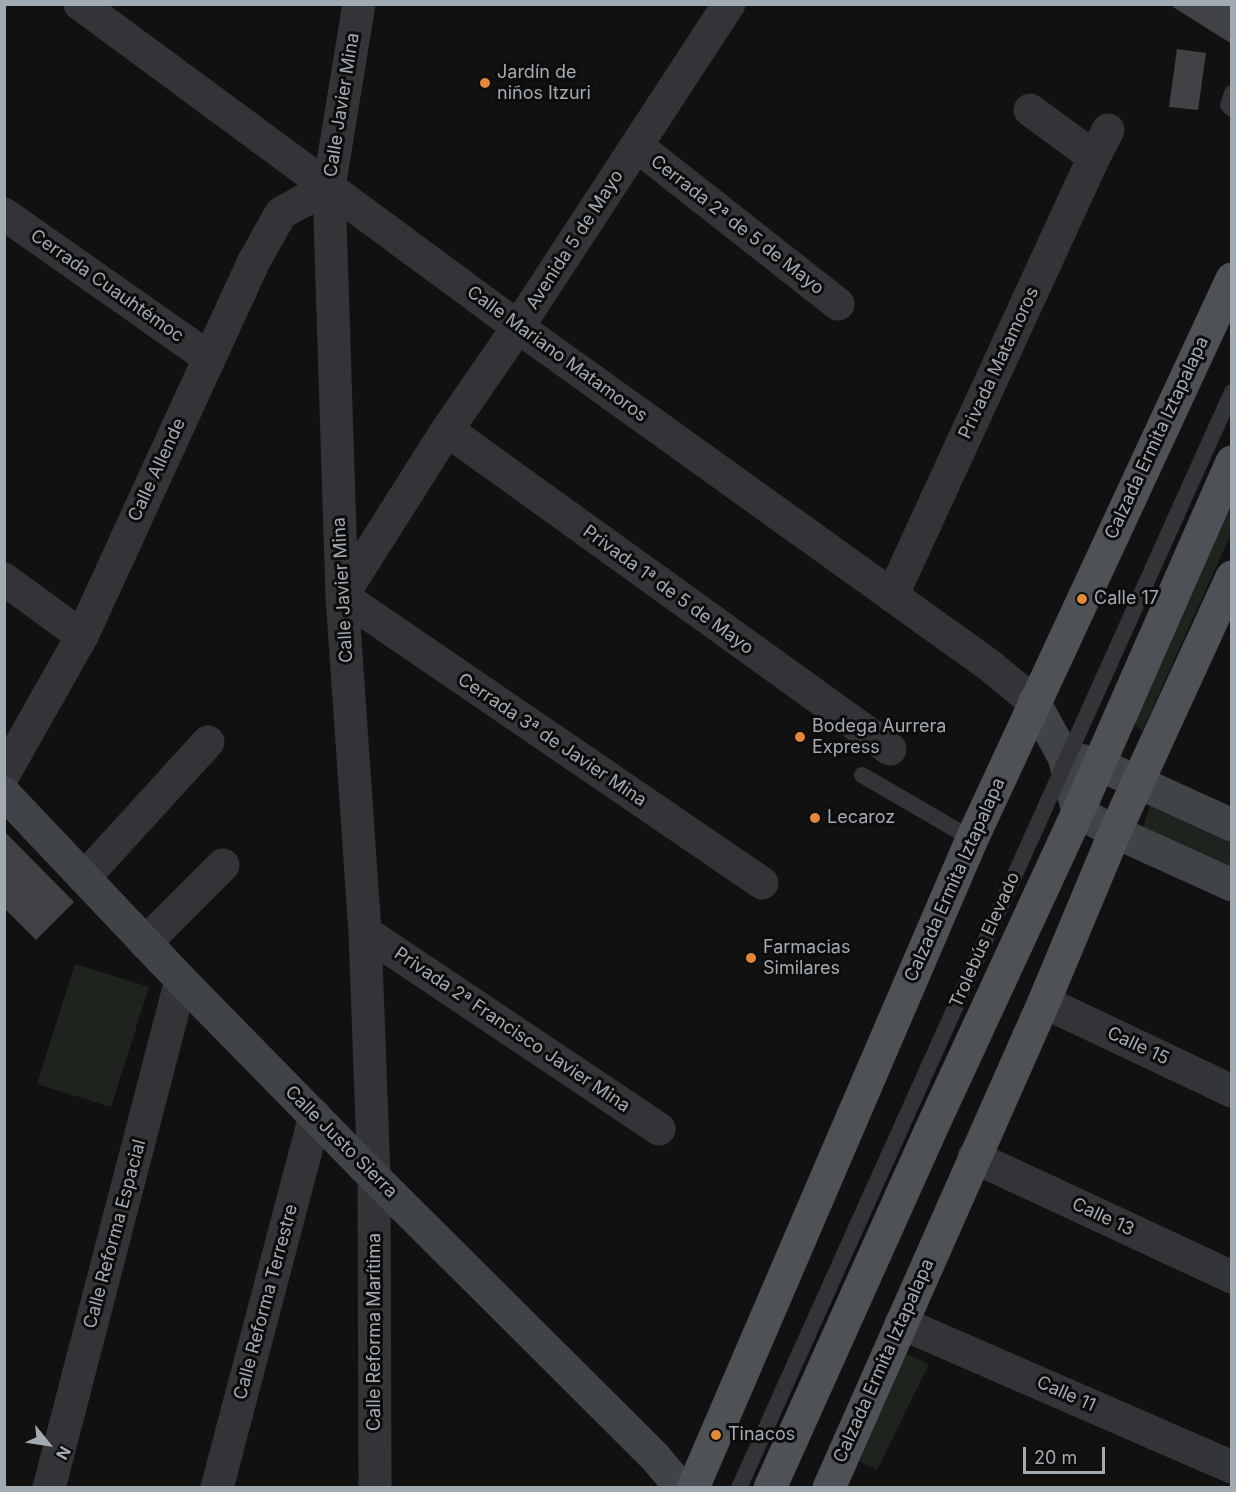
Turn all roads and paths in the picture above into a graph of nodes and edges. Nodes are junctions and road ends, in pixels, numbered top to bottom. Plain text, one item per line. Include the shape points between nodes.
1 (80, 4) edge
2 (359, 4) edge
3 (729, 4) edge
4 (1232, 93) edge
5 (1232, 109) edge
6 (1030, 110) dead end
7 (637, 146) junction
8 (329, 187) junction
9 (4, 213) edge
10 (1232, 279) edge
11 (838, 304) dead end
12 (518, 327) junction
13 (209, 358) junction
14 (1232, 392) edge
15 (447, 430) junction
16 (1232, 462) edge
17 (1232, 577) edge
18 (4, 579) edge
19 (342, 596) junction
20 (892, 596) junction
21 (1222, 622) edge
22 (82, 636) junction
23 (1034, 702) junction
24 (208, 742) dead end
25 (890, 749) dead end
26 (1064, 757) junction
27 (1098, 764) junction
28 (4, 774) edge
29 (862, 775) dead end
30 (1138, 782) junction
31 (4, 793) edge
32 (1078, 812) junction
33 (1232, 825) edge
34 (1115, 832) junction
35 (972, 839) junction
36 (222, 865) dead end
37 (84, 878) junction
38 (762, 883) dead end
39 (1232, 885) edge
40 (364, 932) junction
41 (145, 942) junction
42 (181, 980) junction
43 (1044, 1002) junction
44 (1232, 1091) edge
45 (315, 1116) junction
46 (659, 1129) dead end
47 (974, 1156) junction
48 (374, 1177) junction
49 (1232, 1277) edge
50 (901, 1323) junction
51 (1232, 1467) edge
52 (835, 1485) edge
53 (49, 1488) edge
54 (217, 1488) edge
55 (375, 1488) edge
56 (681, 1488) edge
57 (693, 1488) edge
58 (740, 1488) edge
59 (770, 1488) edge

1 - 8 street, Calle Mariano Matamoros
2 - 8 street, Calle Javier Mina
3 - 7 street, Avenida 5 de Mayo
4 - 5 lane via 1228,105
6 - 20 street, Privada Matamoros via 1101,143
7 - 11 street, Cerrada 2ª de 5 de Mayo
7 - 12 street, Avenida 5 de Mayo
8 - 12 street, Calle Mariano Matamoros
8 - 13 street, Calle Allende via 281,213
8 - 19 street, Calle Javier Mina
9 - 13 street, Cerrada Cuauhtémoc
10 - 23 main road, Calzada Ermita Iztapalapa
12 - 15 street, Avenida 5 de Mayo
12 - 20 street, Calle Mariano Matamoros
13 - 22 street, Calle Allende
14 - 58 lane, Trolebús Elevado, bridge
15 - 19 street, Avenida 5 de Mayo
15 - 25 street, Privada 1ª de 5 de Mayo
16 - 27 main road
17 - 21 main road, Calzada Ermita Iztapalapa
18 - 22 street
19 - 38 street, Cerrada 3ª de Javier Mina
19 - 40 street, Calle Javier Mina
20 - 23 street, Calle Mariano Matamoros
21 - 30 main road, Calzada Ermita Iztapalapa
22 - 28 street, Calle Allende
23 - 26 street
23 - 35 main road, Calzada Ermita Iztapalapa
24 - 37 street
26 - 27 street
26 - 32 street
27 - 30 street
27 - 32 main road
29 - 35 lane
30 - 33 street
30 - 34 main road, Calzada Ermita Iztapalapa
31 - 37 street, Calle Justo Sierra
32 - 34 street
32 - 59 main road
34 - 39 street
34 - 43 main road, Calzada Ermita Iztapalapa
35 - 57 main road, Calzada Ermita Iztapalapa
36 - 41 street
37 - 41 street, Calle Justo Sierra
40 - 46 street, Privada 2ª Francisco Javier Mina
40 - 48 street, Calle Javier Mina
41 - 42 street, Calle Justo Sierra
42 - 45 street, Calle Justo Sierra
42 - 53 street, Calle Reforma Espacial
43 - 44 street, Calle 15
43 - 47 main road, Calzada Ermita Iztapalapa
45 - 48 street, Calle Justo Sierra
45 - 54 street, Calle Reforma Terrestre
47 - 49 street, Calle 13
47 - 50 main road, Calzada Ermita Iztapalapa
48 - 55 street, Calle Reforma Marítima
48 - 56 street, Calle Justo Sierra via 647,1449
50 - 51 street, Calle 11
50 - 52 main road, Calzada Ermita Iztapalapa

